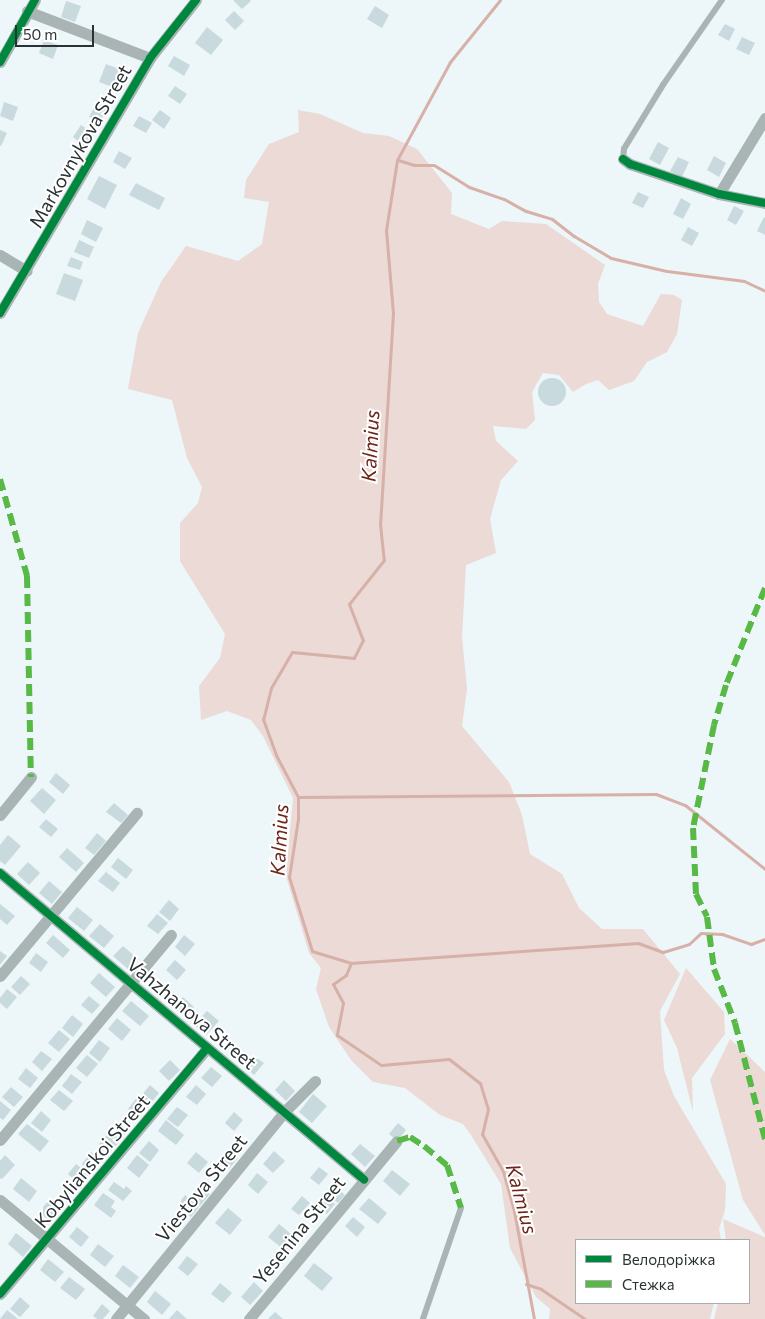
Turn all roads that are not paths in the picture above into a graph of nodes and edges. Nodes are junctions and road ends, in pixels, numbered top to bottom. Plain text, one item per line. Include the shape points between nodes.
1 (36, 0) edge
2 (196, 0) edge
3 (722, 0) edge
4 (27, 11) junction
5 (150, 58) junction
6 (0, 62) edge
7 (765, 118) edge
8 (623, 159) joint
9 (719, 194) junction
10 (765, 203) edge
11 (0, 255) edge
12 (27, 271) junction
13 (0, 313) edge
14 (31, 777) dead end
15 (137, 813) dead end
16 (0, 815) edge
17 (0, 873) edge
18 (50, 916) junction
19 (171, 935) dead end
20 (0, 976) edge
21 (130, 982) junction
22 (208, 1048) junction
23 (315, 1080) dead end
24 (284, 1112) junction
25 (0, 1140) edge
26 (397, 1141) dead end
27 (364, 1179) junction
28 (0, 1200) edge
29 (461, 1208) dead end
30 (47, 1239) junction
31 (0, 1294) edge
32 (128, 1306) junction
33 (116, 1319) edge
34 (144, 1319) edge
35 (249, 1319) edge
36 (423, 1319) edge

1 - 4 street
2 - 5 street, Markovnykova Street
3 - 8 lane via 624,149
4 - 5 street
4 - 6 street
5 - 12 street, Markovnykova Street
7 - 9 street
8 - 9 street
9 - 10 street
11 - 12 street
12 - 13 street, Markovnykova Street
14 - 16 street
15 - 18 street
17 - 18 street, Vahzhanova Street
18 - 20 street
18 - 21 street, Vahzhanova Street
19 - 21 street
21 - 22 street, Vahzhanova Street
21 - 25 street
22 - 24 street, Vahzhanova Street
22 - 30 street, Kobylianskoi Street
23 - 24 street, Viestova Street
24 - 27 street, Vahzhanova Street
24 - 32 street, Viestova Street
26 - 27 street, Yesenina Street
27 - 35 street, Yesenina Street
28 - 30 street
29 - 36 lane
30 - 31 street, Kobylianskoi Street
30 - 32 street
32 - 33 street, Viestova Street
32 - 34 street

